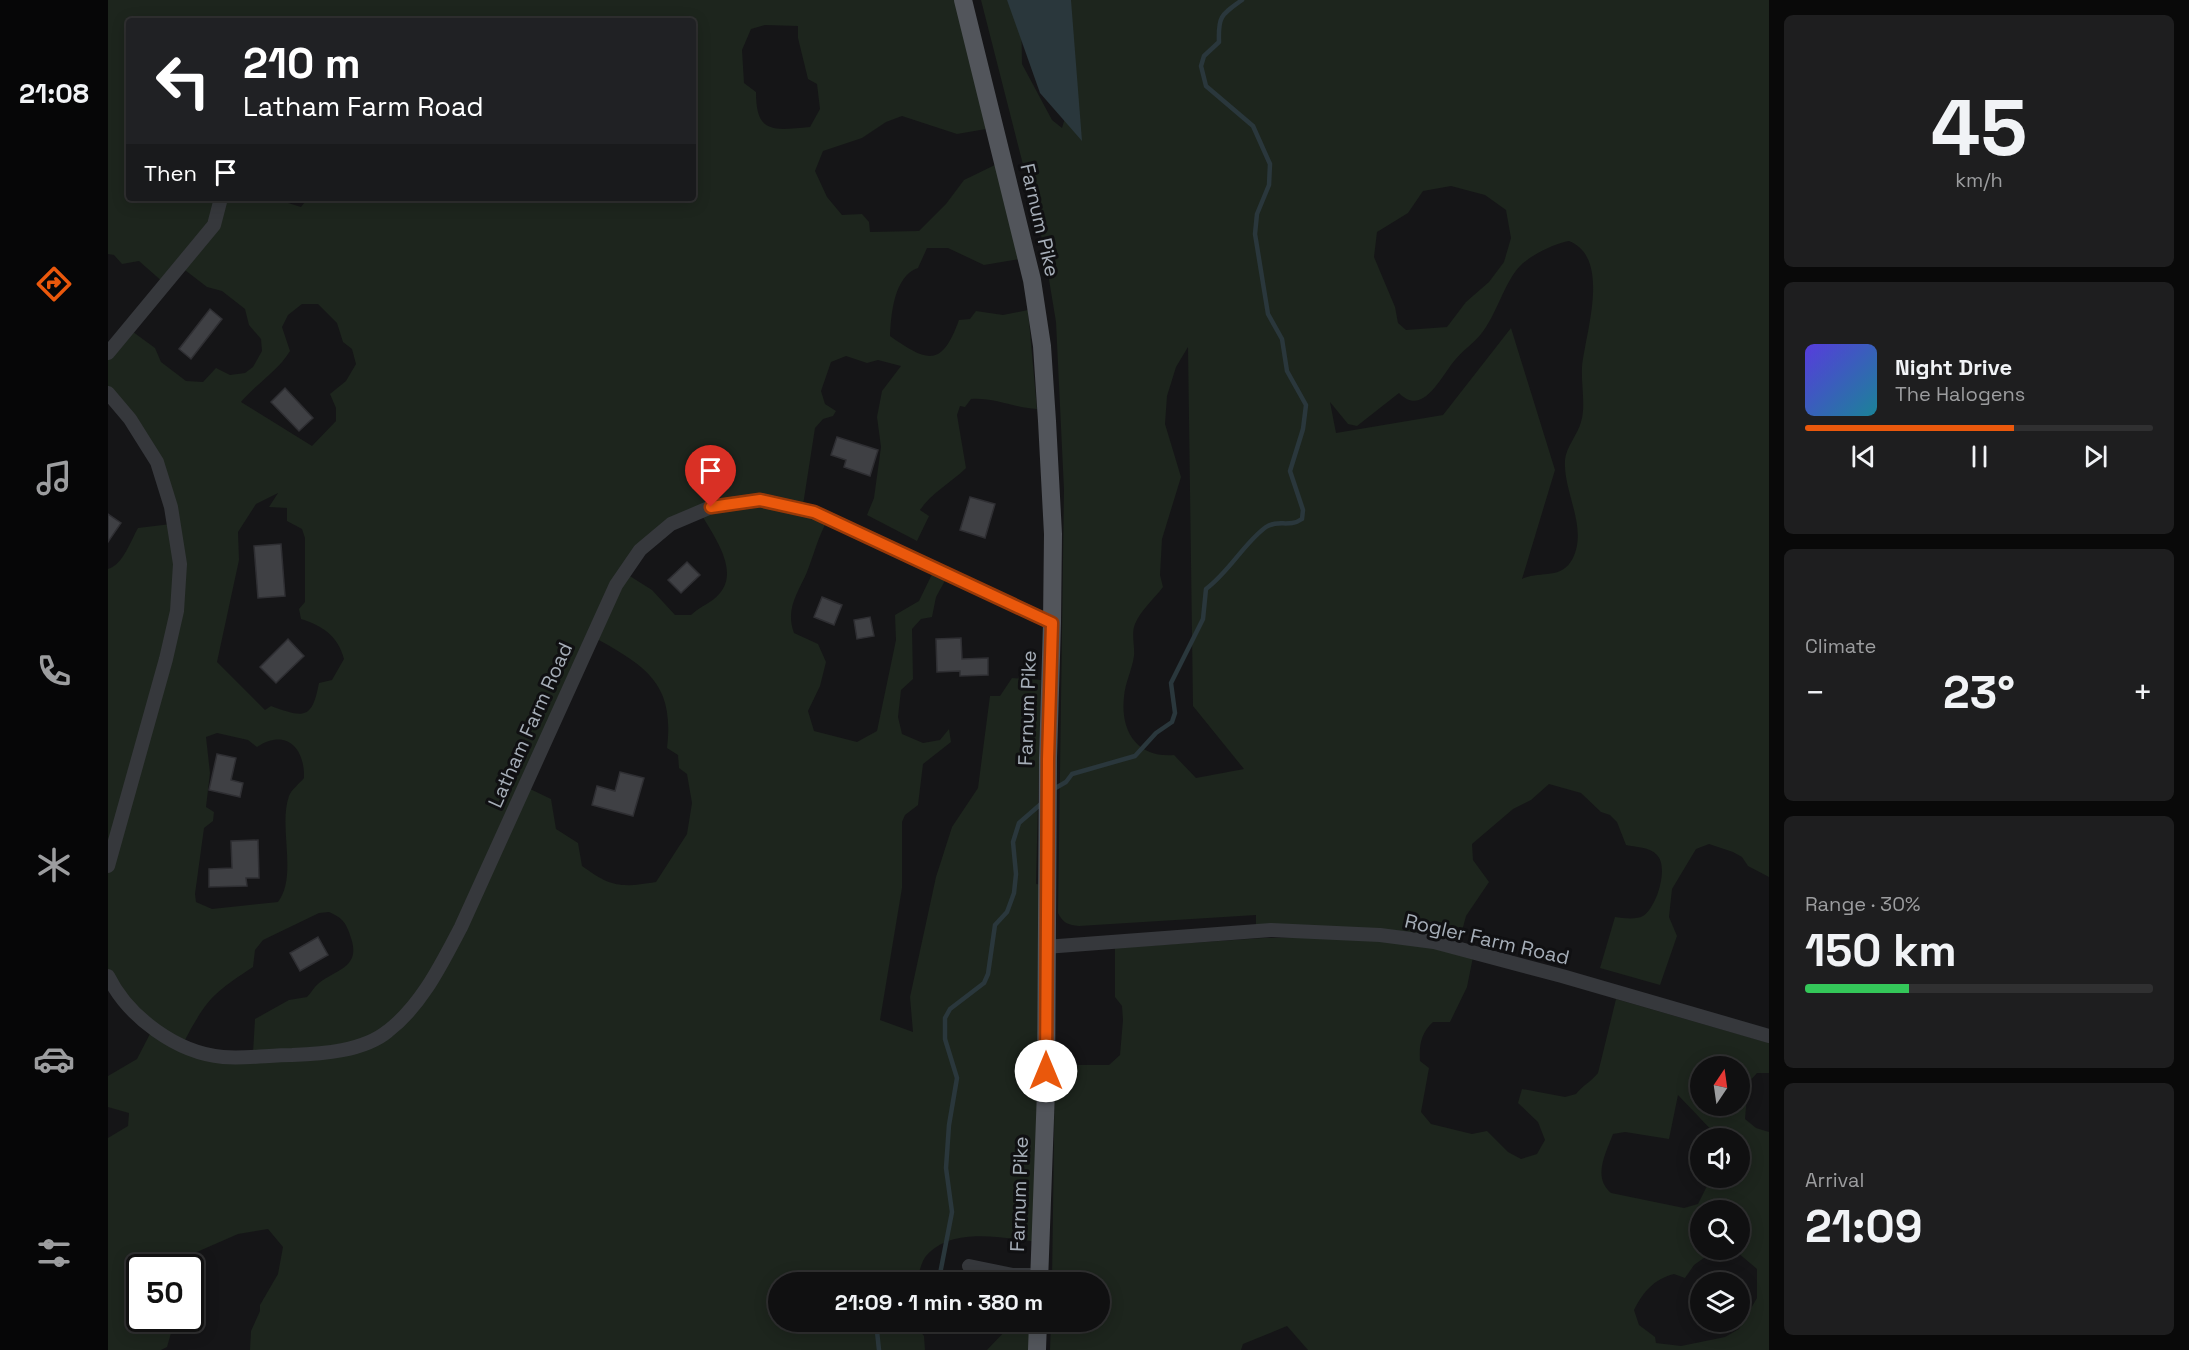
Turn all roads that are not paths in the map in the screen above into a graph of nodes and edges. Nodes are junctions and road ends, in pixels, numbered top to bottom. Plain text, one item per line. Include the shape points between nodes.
1 (963, 0) edge
2 (220, 202) dead end
3 (108, 353) edge
4 (108, 393) edge
5 (1052, 623) junction
6 (108, 866) edge
7 (1045, 947) junction
8 (108, 976) edge
9 (1769, 1036) edge
10 (969, 1266) dead end
11 (998, 1272) edge
12 (1039, 1272) edge
13 (1038, 1332) edge
14 (1037, 1350) edge

1 - 5 main road, Farnum Pike via 1032,280 1040,334 1053,534
2 - 3 street via 214,225
4 - 6 street via 157,462 171,507 180,564 177,611 166,659
5 - 7 main road, Farnum Pike
5 - 8 street, Latham Farm Road via 814,512 760,500 711,507 670,524 640,550 616,585 461,927 425,989 387,1032 352,1047 308,1054 223,1057 192,1049 160,1033 131,1010
7 - 9 street, Rogler Farm Road via 1271,930 1380,935 1434,942
7 - 12 main road, Farnum Pike via 1046,1091
10 - 11 street
13 - 14 main road

